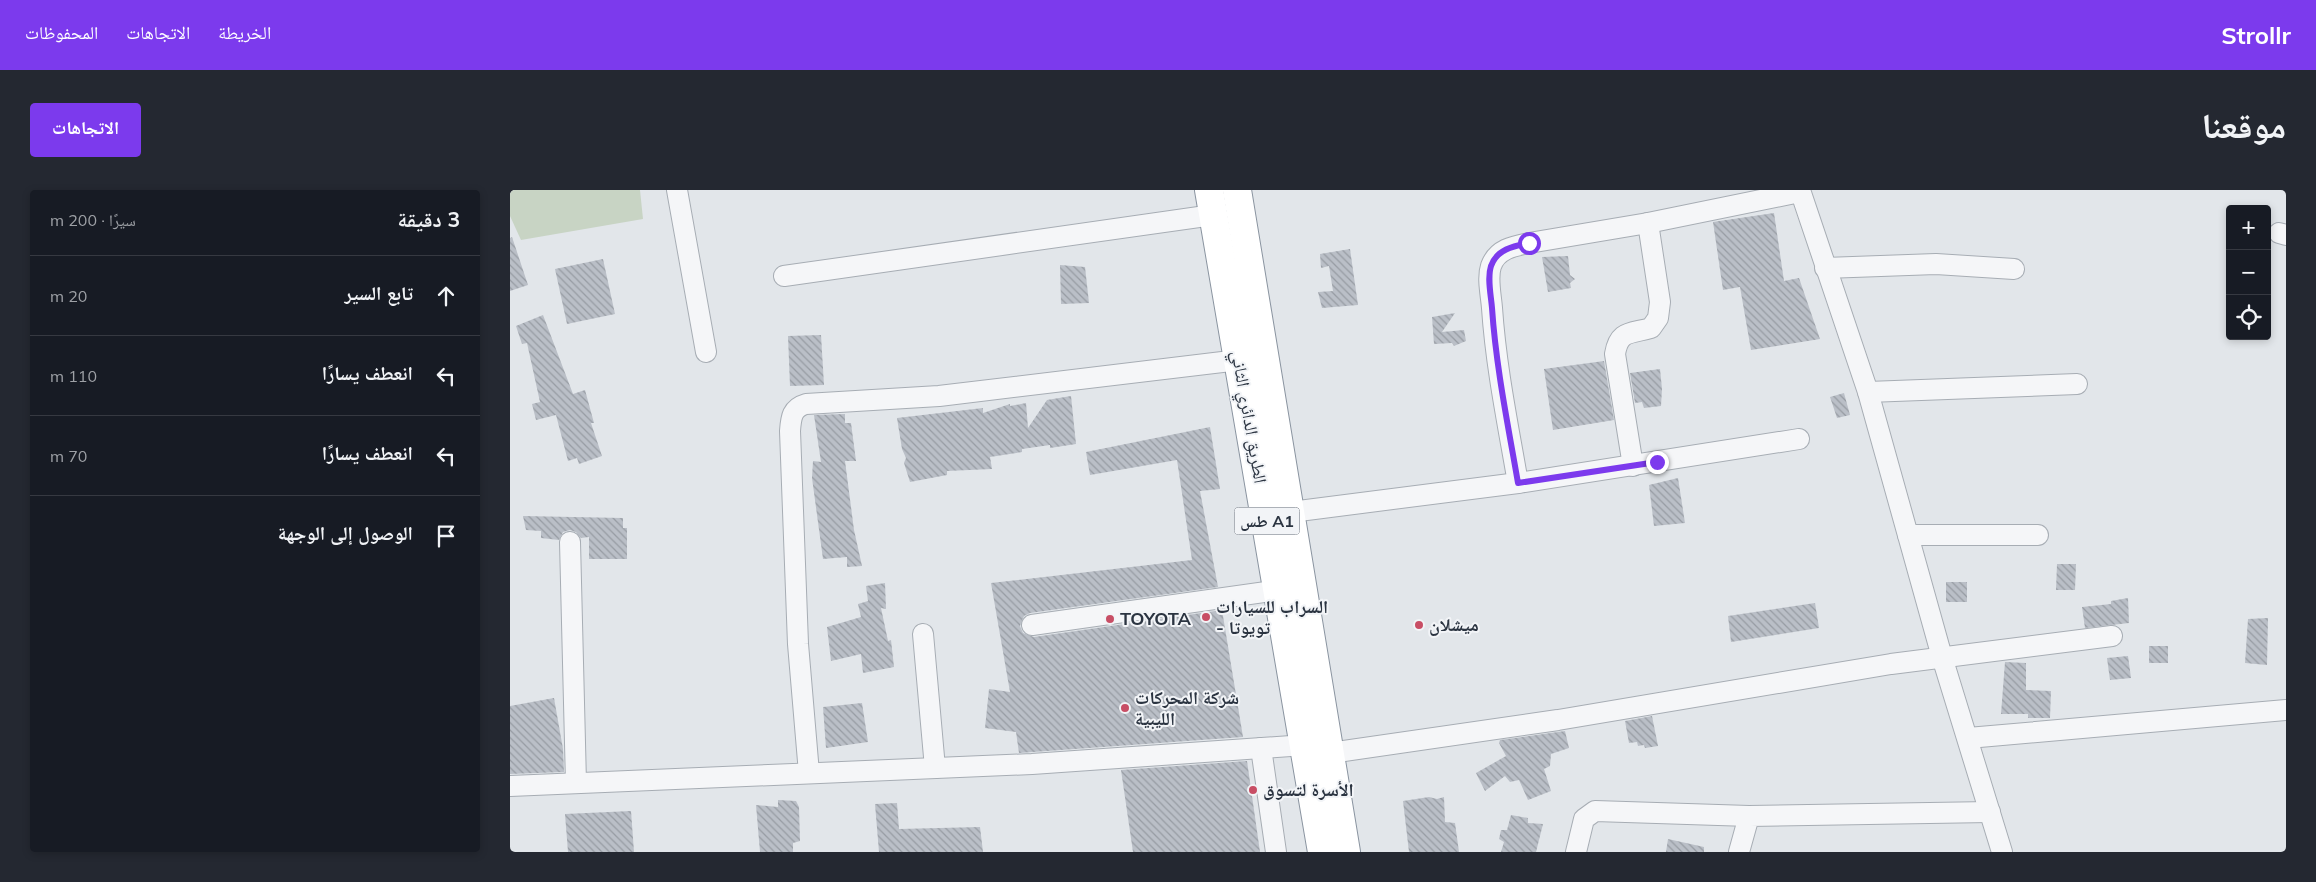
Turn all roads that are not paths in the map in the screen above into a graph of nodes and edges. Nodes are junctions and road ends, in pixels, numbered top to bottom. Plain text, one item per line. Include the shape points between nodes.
1 (677, 190) edge
2 (1237, 190) edge
3 (1800, 191) edge
4 (1211, 203) edge
5 (1648, 223) junction
6 (1825, 268) junction
7 (2014, 269) dead end
8 (784, 276) dead end
9 (706, 352) dead end
10 (1239, 360) junction
11 (2077, 384) dead end
12 (1868, 392) junction
13 (1799, 439) dead end
14 (1633, 466) junction
15 (1518, 483) junction
16 (1291, 512) junction
17 (1908, 535) junction
18 (2038, 535) dead end
19 (570, 542) dead end
20 (1279, 590) junction
21 (1032, 624) dead end
22 (923, 634) dead end
23 (2112, 636) dead end
24 (1942, 657) junction
25 (2286, 710) edge
26 (1968, 738) junction
27 (1261, 748) junction
28 (1318, 749) junction
29 (935, 768) junction
30 (809, 774) junction
31 (576, 783) junction
32 (510, 786) edge
33 (1990, 812) junction
34 (1750, 816) junction
35 (1276, 852) edge
36 (1322, 852) edge
37 (1346, 852) edge
38 (1576, 852) edge
39 (1739, 852) edge
40 (2002, 852) edge

1 - 9 street
2 - 16 highway, الطريق الدائري الثاني / طس A1
3 - 5 street
3 - 6 street
4 - 8 street
4 - 10 highway, الطريق الدائري الثاني / طس A1
5 - 14 street via 1660,302 1658,318 1651,328 1623,336 1618,341 1615,354
5 - 15 street via 1513,246 1496,257 1491,267 1490,285 1496,351
6 - 7 street via 1936,264
6 - 12 street
10 - 20 highway, الطريق الدائري الثاني / طس A1
10 - 30 street via 939,396 797,406 790,431 798,644
11 - 12 street
12 - 17 street
13 - 14 street
14 - 15 street
15 - 16 street
16 - 28 highway, الطريق الدائري الثاني / طس A1
17 - 18 street
17 - 24 street
19 - 31 street
20 - 21 street
20 - 28 highway, الطريق الدائري الثاني / طس A1
22 - 29 street
23 - 24 street
24 - 26 street
24 - 28 street via 1558,720
25 - 26 street
26 - 33 street
27 - 28 street
27 - 29 street
27 - 35 street
28 - 36 highway, الطريق الدائري الثاني / طس A1
28 - 37 highway, الطريق الدائري الثاني / طس A1
29 - 30 street
30 - 31 street
31 - 32 street
33 - 34 street
33 - 40 street
34 - 38 street via 1595,811 1584,818
34 - 39 street

